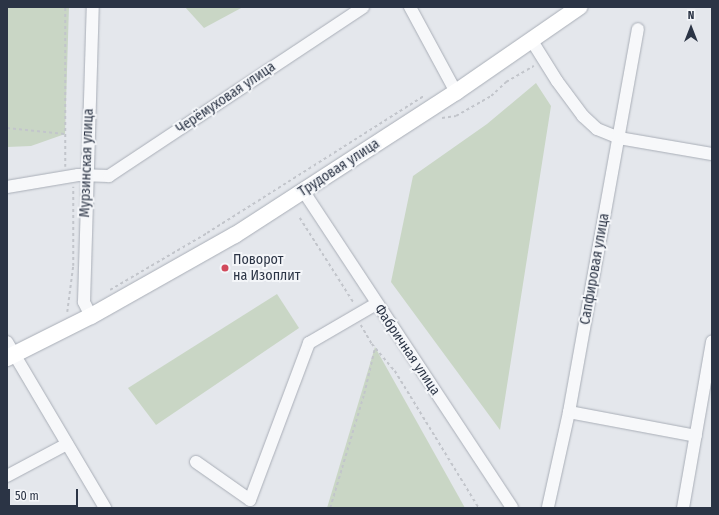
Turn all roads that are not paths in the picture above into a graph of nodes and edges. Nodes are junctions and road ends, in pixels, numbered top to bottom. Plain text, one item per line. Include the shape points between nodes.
1 (93, 7) edge
2 (363, 7) edge
3 (410, 7) edge
4 (579, 7) edge
5 (638, 29) dead end
6 (532, 42) junction
7 (456, 92) junction
8 (619, 138) junction
9 (712, 154) edge
10 (82, 175) junction
11 (7, 187) edge
12 (304, 192) junction
13 (376, 304) junction
14 (91, 316) junction
15 (7, 342) edge
16 (712, 342) edge
17 (11, 357) edge
18 (569, 412) junction
19 (696, 436) junction
20 (67, 444) junction
21 (196, 462) dead end
22 (7, 476) edge
23 (105, 508) edge
24 (512, 508) edge
25 (548, 508) edge
26 (683, 508) edge

1 - 10 street, Мурзинская улица
2 - 10 street, Черёмуховая улица via 109,176
3 - 7 street
4 - 6 main road, Трудовая улица
5 - 8 street, Сапфировая улица
6 - 7 main road, Трудовая улица
6 - 8 street via 583,116 596,129
7 - 12 main road, Трудовая улица
8 - 9 street
8 - 18 street, Сапфировая улица
10 - 11 street, Черёмуховая улица
10 - 14 street, Мурзинская улица via 84,302
12 - 13 street, Фабричная улица
12 - 14 main road, Трудовая улица via 236,235
13 - 21 street via 310,343 250,500
13 - 24 street, Фабричная улица
14 - 17 main road, Трудовая улица
15 - 17 street
16 - 19 street
17 - 20 street
18 - 19 street
18 - 25 street, Сапфировая улица
19 - 26 street
20 - 22 street
20 - 23 street

